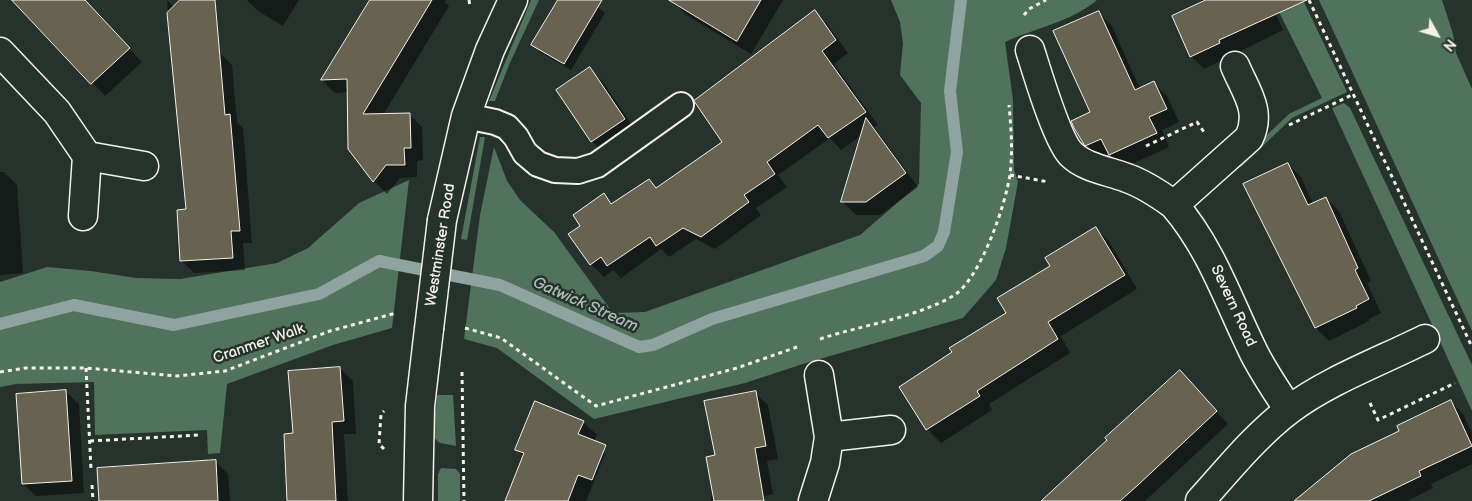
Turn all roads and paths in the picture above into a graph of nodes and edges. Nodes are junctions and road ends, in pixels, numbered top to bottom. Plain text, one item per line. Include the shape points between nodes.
1 (513, 0) edge
2 (1046, 0) edge
3 (1309, 0) edge
4 (1023, 16) dead end
5 (1030, 50) dead end
6 (0, 52) edge
7 (1235, 66) dead end
8 (1009, 100) dead end
9 (681, 105) dead end
10 (466, 116) junction
11 (87, 156) junction
12 (144, 166) dead end
13 (1174, 205) junction
14 (83, 216) dead end
15 (402, 312) dead end
16 (461, 336) dead end
17 (1425, 339) dead end
18 (814, 341) dead end
19 (805, 344) dead end
20 (1472, 347) edge
21 (462, 365) dead end
22 (86, 368) junction
23 (0, 372) edge
24 (819, 375) dead end
25 (1455, 383) dead end
26 (1369, 401) dead end
27 (1289, 410) junction
28 (891, 430) dead end
29 (200, 435) dead end
30 (829, 437) junction
31 (90, 441) junction
32 (91, 469) dead end
33 (92, 485) dead end
34 (93, 501) edge
35 (418, 501) edge
36 (464, 501) edge
37 (814, 501) edge
38 (1200, 501) edge

1 - 10 street, Westminster Road via 490,50
2 - 4 path
3 - 20 path
5 - 13 street, Severn Road via 1061,138 1070,153 1084,163 1128,178
6 - 11 street via 57,112
7 - 13 street via 1254,110 1255,125 1248,138
8 - 18 path via 1010,175 997,221 982,260 971,278 956,294 935,305
9 - 10 lane via 597,165 578,171 555,170 538,164 525,153 508,127
10 - 35 street, Westminster Road, bridge via 442,220 420,406
11 - 12 street
11 - 14 street
13 - 27 street, Severn Road via 1192,226 1209,256 1256,356
15 - 22 path, Cranmer Walk via 330,331 225,371 178,376
16 - 19 path via 461,326 501,338 596,406 737,368
17 - 27 street via 1321,390
21 - 36 path
22 - 23 path, Cranmer Walk via 26,368
22 - 31 path
24 - 30 street
25 - 26 path via 1378,420
27 - 38 street
28 - 30 street
29 - 31 path
30 - 37 street
31 - 32 path
33 - 34 path

